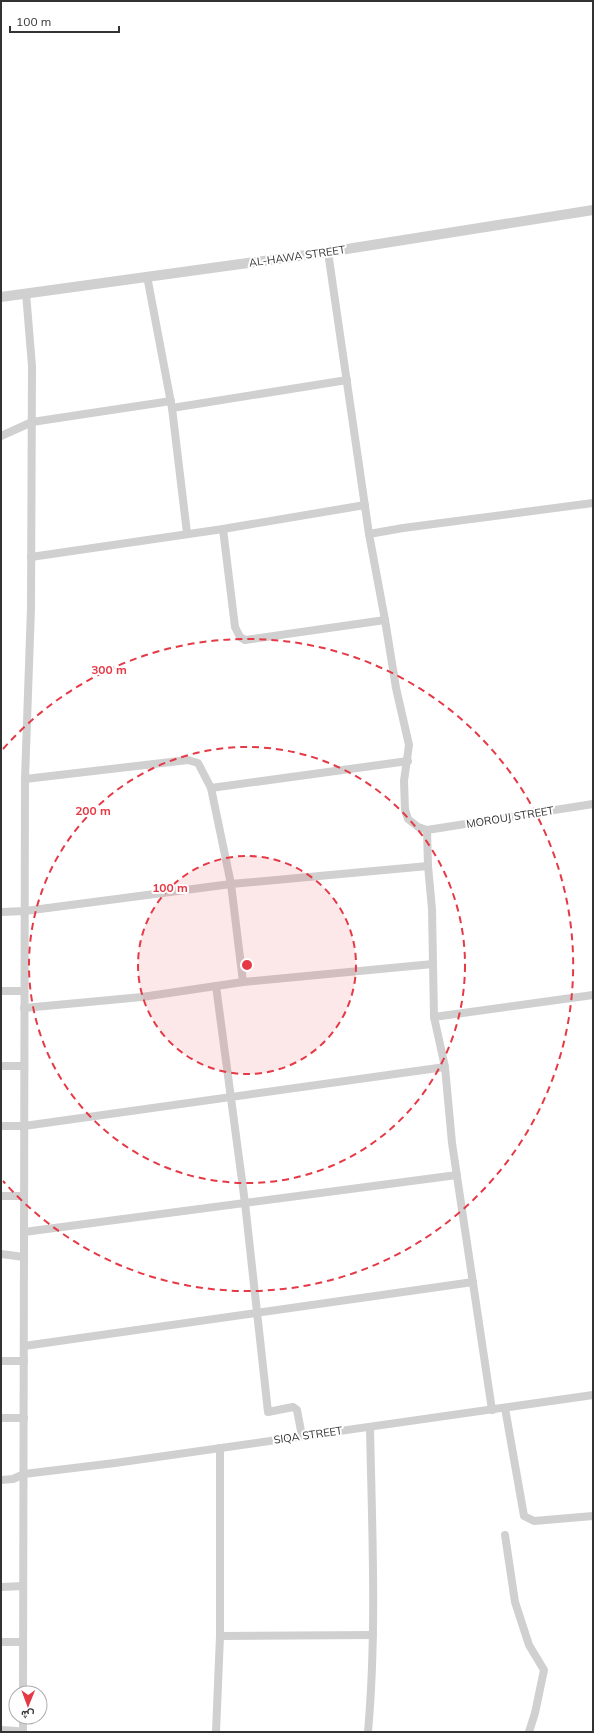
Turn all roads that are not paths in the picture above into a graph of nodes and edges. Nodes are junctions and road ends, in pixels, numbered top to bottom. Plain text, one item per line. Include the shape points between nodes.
1 (593, 210) edge
2 (328, 252) junction
3 (147, 276) junction
4 (26, 293) junction
5 (1, 297) edge
6 (347, 380) junction
7 (171, 404) junction
8 (32, 422) junction
9 (1, 436) edge
10 (593, 503) edge
11 (365, 505) junction
12 (223, 529) junction
13 (187, 534) junction
14 (369, 534) junction
15 (31, 557) junction
16 (385, 620) junction
17 (408, 761) junction
18 (25, 779) junction
19 (211, 788) junction
20 (593, 804) edge
21 (427, 830) junction
22 (428, 866) junction
23 (230, 884) junction
24 (1, 912) edge
25 (25, 912) junction
26 (433, 964) junction
27 (243, 982) junction
28 (216, 986) junction
29 (1, 991) edge
30 (24, 991) junction
31 (593, 994) edge
32 (24, 1008) junction
33 (434, 1017) junction
34 (1, 1066) edge
35 (24, 1066) junction
36 (445, 1067) junction
37 (232, 1098) junction
38 (1, 1126) edge
39 (24, 1126) junction
40 (457, 1175) junction
41 (1, 1196) edge
42 (24, 1196) junction
43 (245, 1203) junction
44 (24, 1232) junction
45 (1, 1254) edge
46 (24, 1257) junction
47 (473, 1282) junction
48 (258, 1312) junction
49 (24, 1346) junction
50 (1, 1361) edge
51 (24, 1361) junction
52 (593, 1395) edge
53 (505, 1408) junction
54 (492, 1410) junction
55 (1, 1418) edge
56 (24, 1418) junction
57 (370, 1427) junction
58 (302, 1436) junction
59 (220, 1448) junction
60 (24, 1474) junction
61 (1, 1480) edge
62 (593, 1516) edge
63 (505, 1535) dead end
64 (23, 1586) junction
65 (1, 1587) edge
66 (373, 1635) junction
67 (220, 1636) junction
68 (1, 1642) edge
69 (23, 1642) junction
70 (23, 1685) edge
71 (1, 1730) edge
72 (18, 1732) edge
73 (216, 1732) edge
74 (368, 1732) edge
75 (529, 1732) edge

1 - 2 street, AL-HAWA STREET
2 - 3 street, AL-HAWA STREET
2 - 6 street
3 - 4 street, AL-HAWA STREET
3 - 7 street
4 - 5 street, AL-HAWA STREET
4 - 8 street via 32,366
6 - 7 street
6 - 11 street
7 - 8 street
7 - 13 street
8 - 9 street
8 - 15 street
10 - 14 street
11 - 12 street
11 - 14 street
12 - 13 street
12 - 16 street via 235,627 240,637 245,640
13 - 15 street
14 - 16 street
15 - 18 street
16 - 17 street via 396,688 409,745
17 - 19 street
17 - 21 street via 404,781 405,810 408,819
18 - 19 street via 188,760 198,763
18 - 25 street
19 - 23 street
20 - 21 street, MOROUJ STREET
21 - 22 street
22 - 23 street
22 - 26 street
23 - 25 street
23 - 27 street
24 - 25 street
25 - 30 street
26 - 27 street
26 - 33 street
27 - 28 street
28 - 32 street via 142,997
28 - 37 street
29 - 30 street
30 - 32 street
31 - 33 street
32 - 35 street
33 - 36 street
34 - 35 street
35 - 39 street
36 - 37 street
36 - 40 street
37 - 39 street
37 - 43 street
38 - 39 street
39 - 42 street
40 - 43 street
40 - 47 street
41 - 42 street
42 - 44 street
43 - 44 street
43 - 48 street
44 - 46 street
45 - 46 street
46 - 49 street
47 - 48 street
47 - 54 street
48 - 49 street
48 - 58 street via 268,1412 295,1408
49 - 51 street
50 - 51 street
51 - 56 street
52 - 53 street, SIQA STREET
53 - 54 street, SIQA STREET
53 - 62 street via 524,1516 534,1521
54 - 57 street, SIQA STREET
55 - 56 street
56 - 60 street
57 - 58 street, SIQA STREET
57 - 66 street
58 - 59 street, SIQA STREET
59 - 60 street, SIQA STREET
59 - 67 street
60 - 61 street, SIQA STREET via 13,1479
60 - 64 street
63 - 75 street via 515,1602 529,1645 544,1670
64 - 65 street
64 - 69 street
66 - 67 street
66 - 74 street via 373,1674
67 - 73 street
68 - 69 street
69 - 70 street
71 - 72 street

